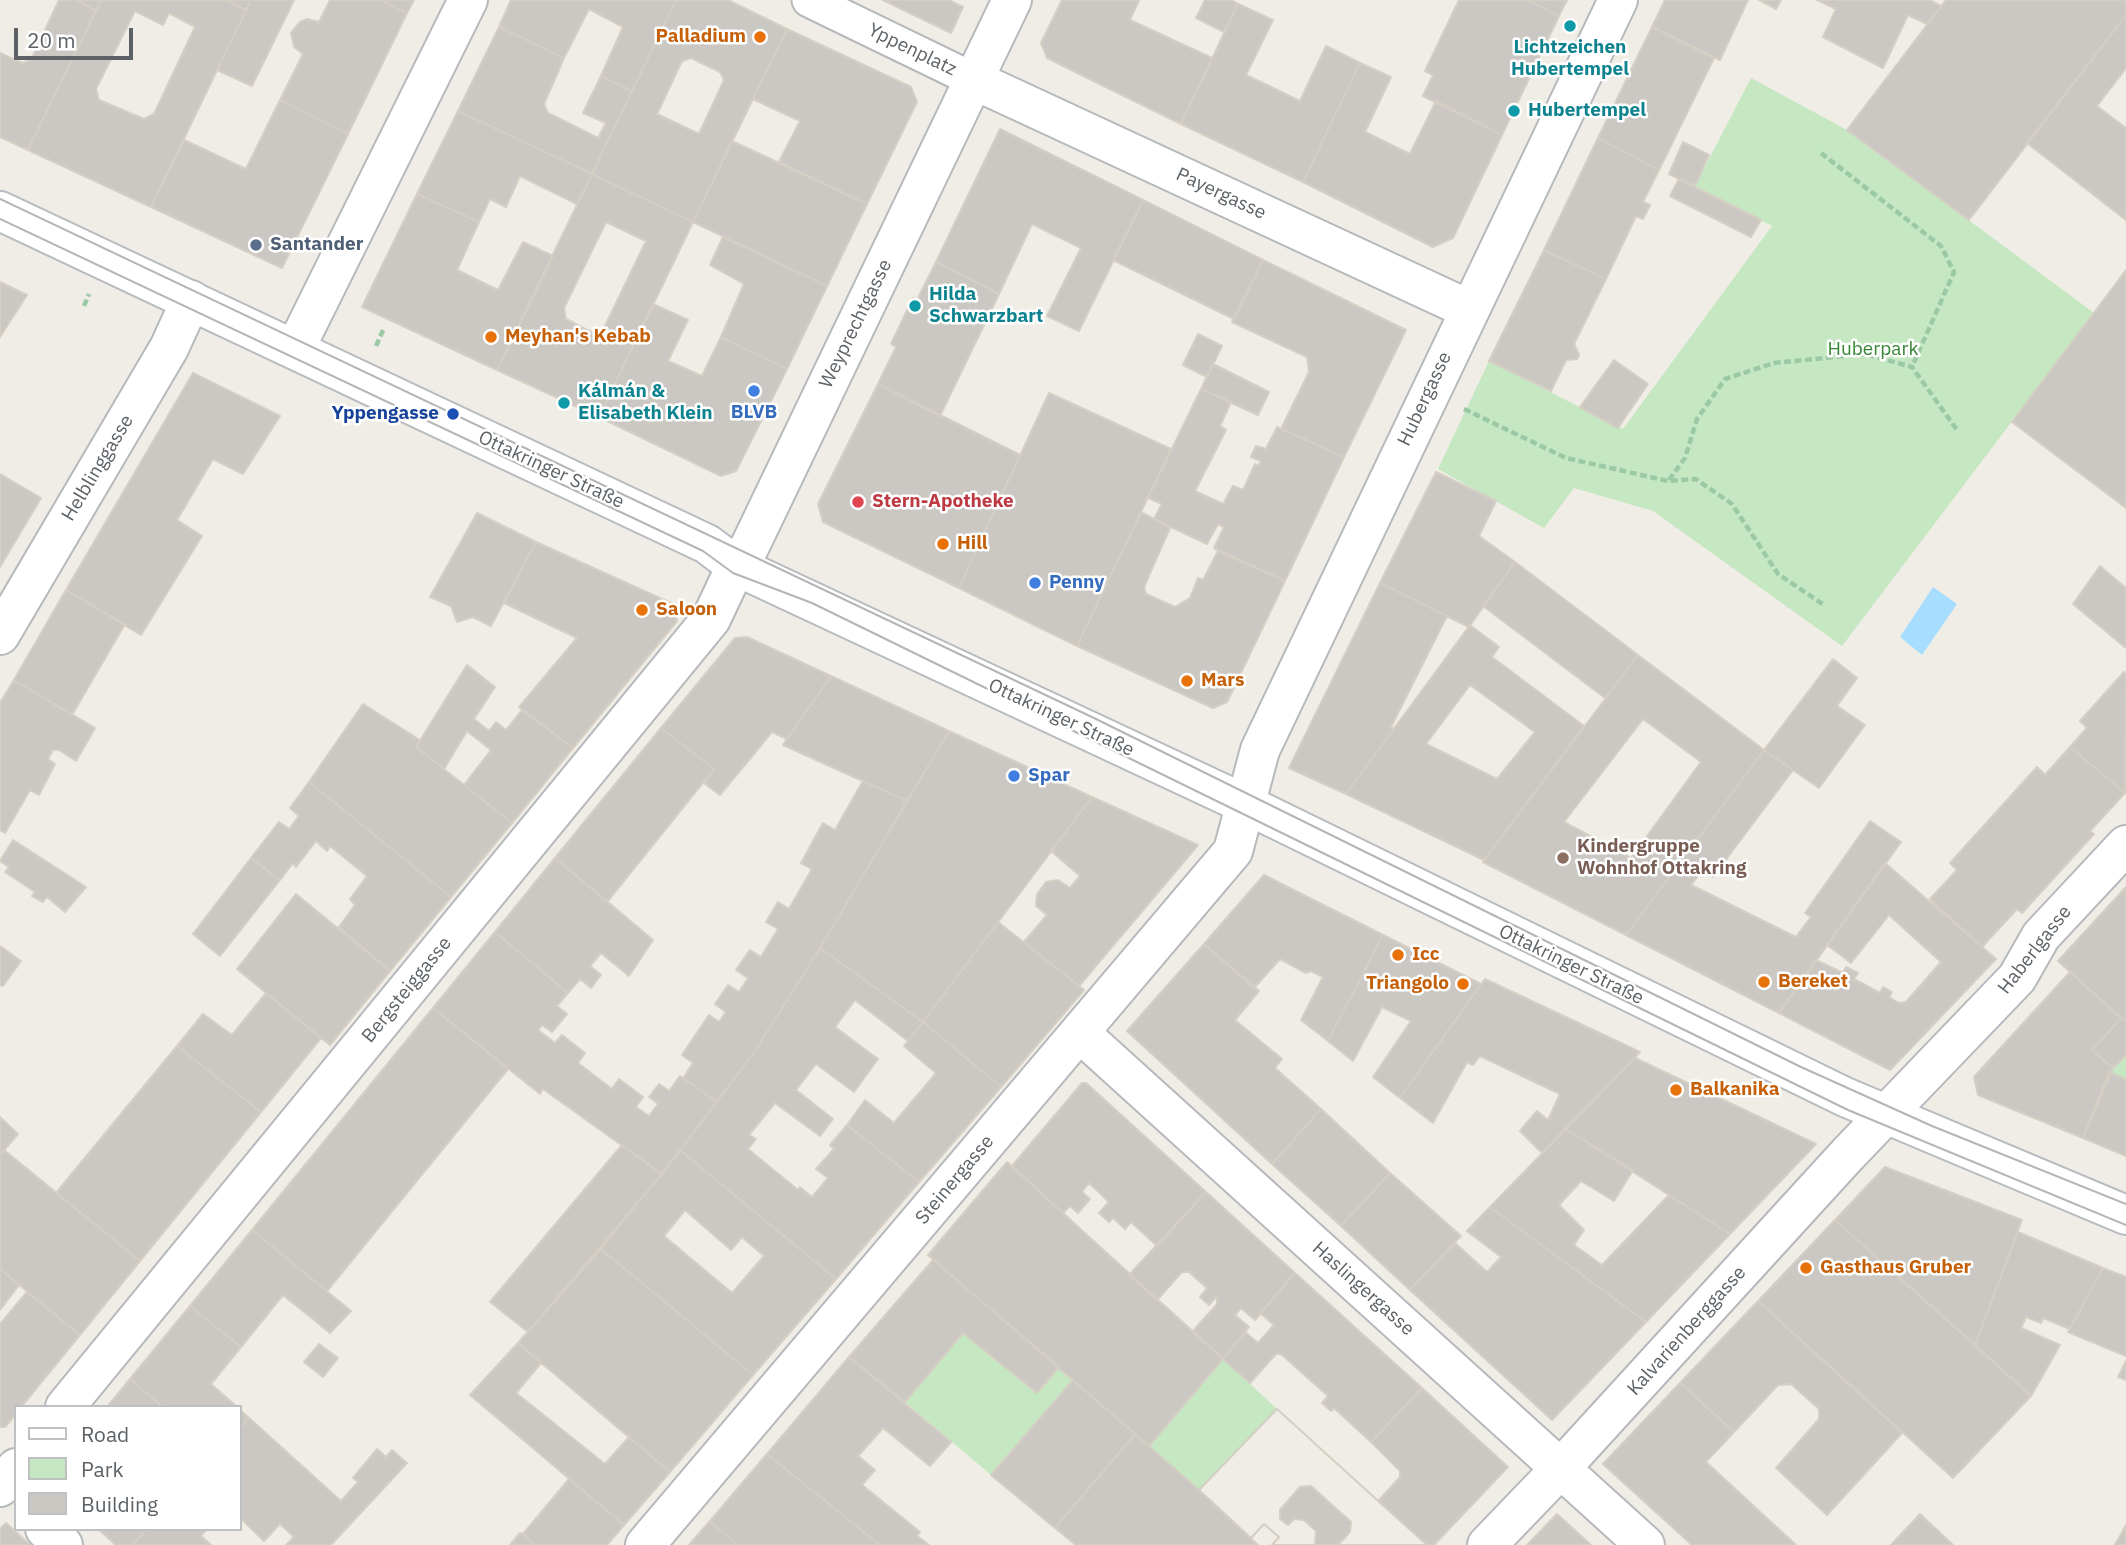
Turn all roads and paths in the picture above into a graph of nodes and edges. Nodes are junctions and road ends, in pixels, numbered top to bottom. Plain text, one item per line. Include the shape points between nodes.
1 (468, 0) edge
2 (809, 0) edge
3 (1012, 0) edge
4 (1618, 0) edge
5 (974, 80) junction
6 (1821, 153) dead end
7 (0, 211) edge
8 (191, 300) junction
9 (1468, 309) junction
10 (384, 328) dead end
11 (295, 349) junction
12 (372, 353) dead end
13 (1912, 368) junction
14 (1429, 391) junction
15 (1957, 430) dead end
16 (1668, 481) junction
17 (736, 566) junction
18 (1824, 605) dead end
19 (0, 635) edge
20 (1245, 804) junction
21 (2126, 845) edge
22 (1080, 1033) junction
23 (1885, 1115) junction
24 (2126, 1215) edge
25 (67, 1405) edge
26 (1562, 1468) junction
27 (14, 1471) edge
28 (0, 1489) edge
29 (14, 1502) edge
30 (47, 1531) edge
31 (63, 1545) edge
32 (645, 1545) edge
33 (1487, 1545) edge
34 (1645, 1545) edge

1 - 11 street
2 - 5 street, Yppenplatz
3 - 5 street, Yppenplatz
4 - 9 street, Hubergasse
5 - 9 street, Payergasse
5 - 17 street, Weyprechtgasse via 747,552
6 - 13 path via 1941,246 1954,272
7 - 8 street, Ottakringer Straße
8 - 11 street, Ottakringer Straße
8 - 19 street, Helblinggasse via 169,348
9 - 14 street, Hubergasse
10 - 12 path
11 - 17 street, Ottakringer Straße via 707,544
13 - 15 path
13 - 16 path via 1865,354 1774,363 1725,379 1697,419 1685,458
14 - 16 path via 1566,458
14 - 20 street, Hubergasse via 1260,750
16 - 18 path via 1696,479 1732,504 1778,574
17 - 20 street, Ottakringer Straße
17 - 25 street, Bergsteiggasse via 711,620
20 - 22 street, Steinergasse via 1233,851
20 - 23 street, Ottakringer Straße
21 - 23 street, Haberlgasse via 2041,936 2017,978
22 - 26 street, Haslingergasse
22 - 32 street, Steinergasse
23 - 24 street, Ottakringer Straße
23 - 26 street, Kalvarienberggasse
26 - 33 street, Kalvarienberggasse
26 - 34 street, Haslingergasse
27 - 28 street
28 - 29 street
30 - 31 street

